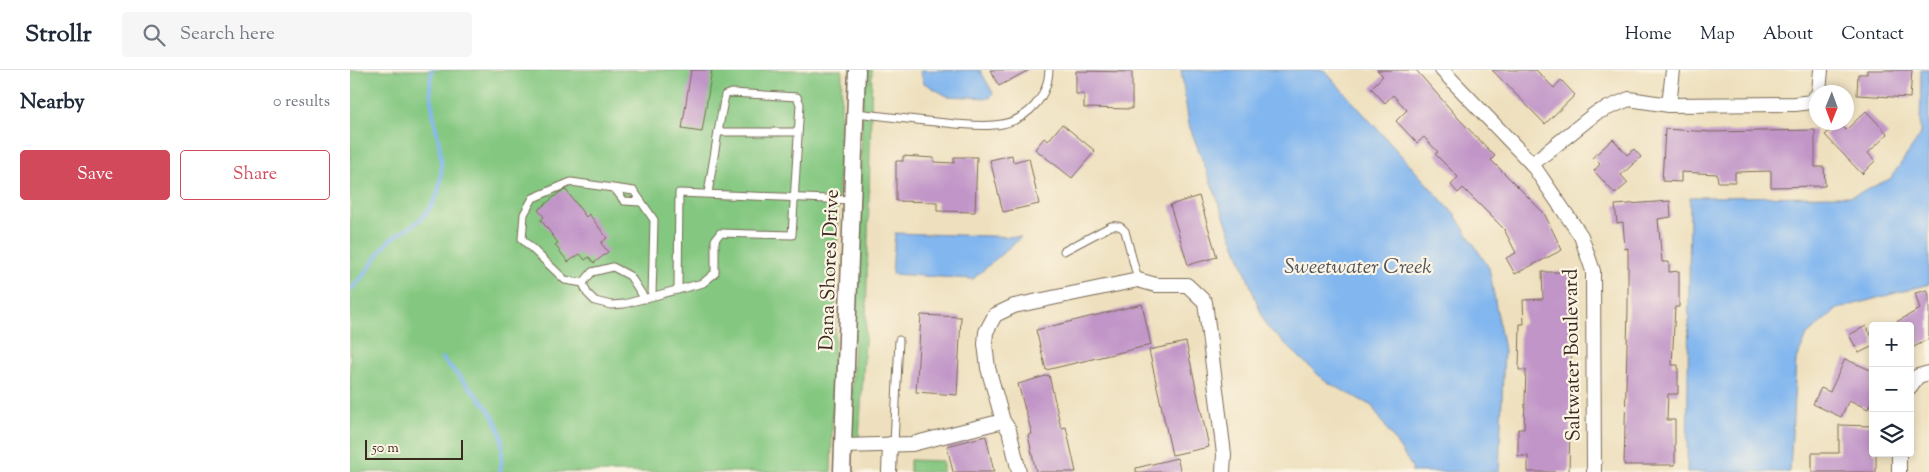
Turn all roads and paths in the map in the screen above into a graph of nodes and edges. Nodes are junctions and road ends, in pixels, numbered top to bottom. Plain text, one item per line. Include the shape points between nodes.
1 (857, 70) edge
2 (1049, 70) edge
3 (1442, 70) edge
4 (1673, 70) edge
5 (1821, 70) edge
6 (1820, 85) edge
7 (1809, 102) edge
8 (1669, 105) junction
9 (856, 113) junction
10 (718, 132) junction
11 (798, 132) junction
12 (1532, 164) junction
13 (615, 189) junction
14 (708, 193) junction
15 (795, 196) junction
16 (852, 200) junction
17 (641, 202) junction
18 (1064, 251) dead end
19 (1138, 280) junction
20 (583, 283) junction
21 (678, 290) junction
22 (652, 296) junction
23 (645, 299) junction
24 (899, 340) dead end
25 (1929, 373) edge
26 (1914, 382) edge
27 (1003, 421) junction
28 (892, 444) junction
29 (843, 446) junction
30 (1899, 457) edge
31 (842, 472) edge
32 (890, 472) edge
33 (1019, 472) edge
34 (1223, 472) edge
35 (1594, 472) edge
36 (1898, 472) edge

1 - 9 street, Dana Shores Drive
2 - 9 lane via 1042,95 1034,107 1022,117 1003,124 938,123
3 - 12 street, Saltwater Boulevard
4 - 8 street
5 - 6 street
7 - 8 street
8 - 12 street via 1628,99 1604,109
9 - 16 street, Dana Shores Drive
10 - 11 lane
10 - 11 lane via 723,100 731,93 797,97 800,104
10 - 14 lane
11 - 15 lane
12 - 35 street, Saltwater Boulevard via 1581,236 1593,272
13 - 17 lane via 624,201
13 - 17 lane via 634,191
13 - 20 lane via 571,182 533,198 524,214 522,239 565,280
14 - 15 lane
14 - 21 lane via 679,193
15 - 16 lane
15 - 21 lane via 792,235 720,233 715,240 715,273 703,283
16 - 29 street, Dana Shores Drive
17 - 22 lane via 654,220
18 - 19 lane via 1117,225 1125,232
19 - 27 street via 1014,306 995,315 986,332 985,344 988,368
19 - 34 street via 1156,285 1187,286 1205,302 1224,454
20 - 23 lane via 595,301 611,305
20 - 23 lane via 592,272 614,267 630,276
21 - 22 lane
22 - 23 lane
24 - 28 lane
25 - 26 street via 1918,376
27 - 28 street via 912,444
27 - 33 street via 1010,430
28 - 29 street
28 - 32 street
29 - 31 street, Dana Shores Drive
30 - 36 street

